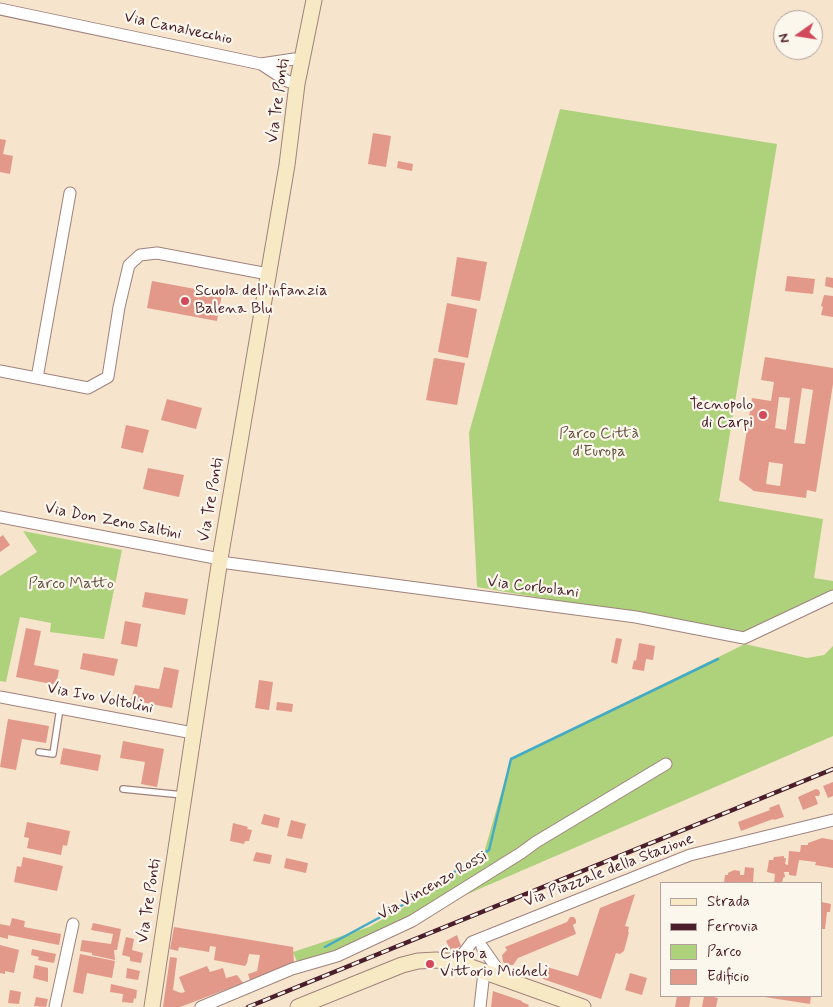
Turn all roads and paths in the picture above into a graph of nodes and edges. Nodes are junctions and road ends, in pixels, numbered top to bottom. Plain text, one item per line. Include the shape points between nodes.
1 (314, 0) edge
2 (0, 9) edge
3 (302, 61) junction
4 (262, 64) junction
5 (297, 84) junction
6 (70, 193) dead end
7 (268, 274) junction
8 (0, 371) edge
9 (37, 378) junction
10 (0, 517) edge
11 (220, 561) junction
12 (833, 596) edge
13 (0, 697) edge
14 (60, 708) junction
15 (193, 733) junction
16 (39, 752) dead end
17 (666, 764) dead end
18 (123, 788) dead end
19 (184, 795) junction
20 (833, 820) edge
21 (73, 924) dead end
22 (484, 941) junction
23 (457, 962) junction
24 (480, 970) junction
25 (511, 981) junction
26 (55, 1007) edge
27 (152, 1007) edge
28 (201, 1007) edge
29 (298, 1007) edge
30 (480, 1007) edge
31 (584, 1007) edge

1 - 3 street, Via Tre Ponti
2 - 4 street, Via Canalvecchio
3 - 4 street, Via Canalvecchio via 294,59
3 - 5 street, Via Tre Ponti
4 - 5 street, Via Canalvecchio
5 - 7 street, Via Tre Ponti
6 - 9 street
7 - 9 street via 157,253 140,255 129,265 108,377 88,388
7 - 11 street, Via Tre Ponti
8 - 9 street
10 - 11 street, Via Don Zeno Saltini
11 - 12 street, Via Corbolani via 636,617 744,638
11 - 15 street, Via Tre Ponti
13 - 14 street, Via Ivo Voltolini
14 - 15 street, Via Ivo Voltolini
14 - 16 lane via 53,754
15 - 19 street, Via Tre Ponti
17 - 28 street, Via Vincenzo Rossi via 412,922 337,956 292,969
18 - 19 lane
19 - 27 street, Via Tre Ponti
20 - 22 street, Via Piazzale della Stazione via 690,855
21 - 26 street
22 - 23 street, Via Piazzale della Stazione via 469,945
22 - 24 street
22 - 25 street via 496,967
23 - 24 street
23 - 29 street via 436,960 402,965
24 - 25 street
24 - 30 street
25 - 31 street

